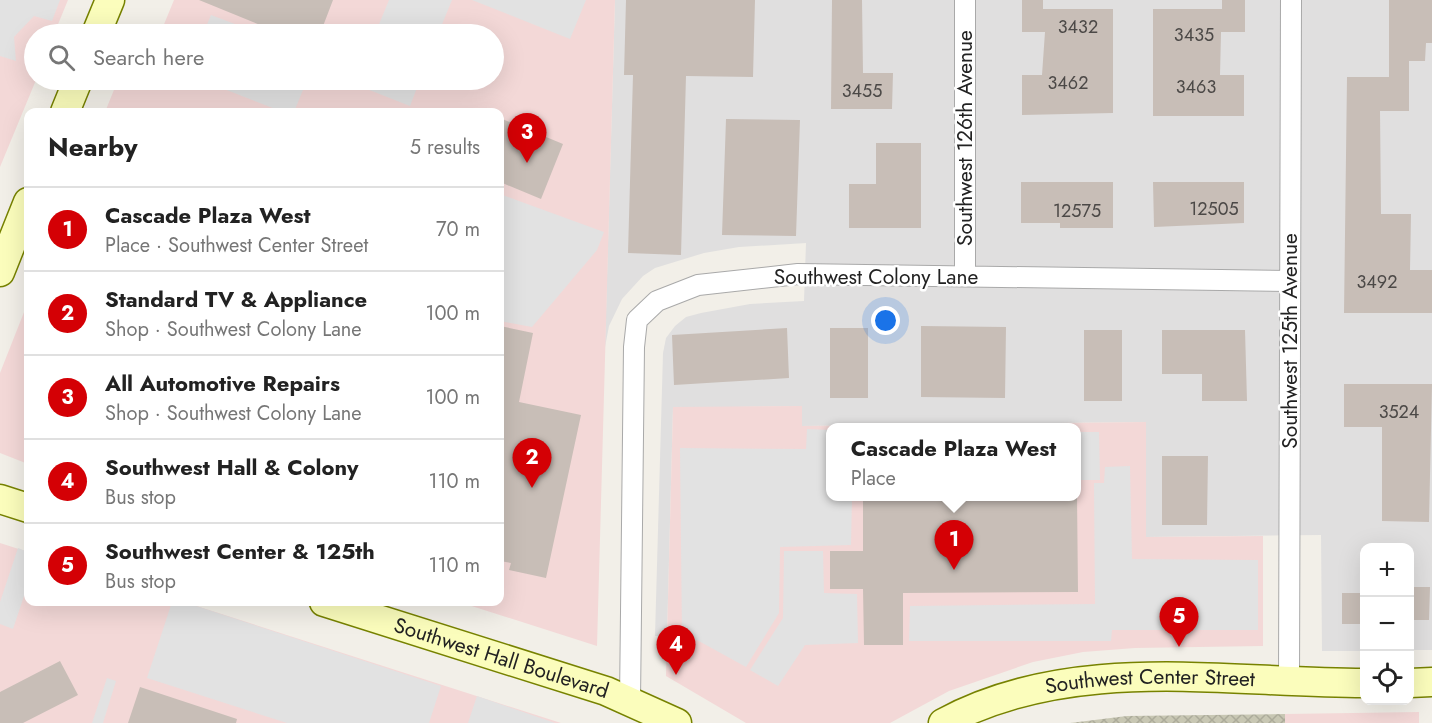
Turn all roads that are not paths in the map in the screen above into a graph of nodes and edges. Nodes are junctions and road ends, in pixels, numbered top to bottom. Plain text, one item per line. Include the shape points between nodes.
1 (110, 0) edge
2 (965, 0) edge
3 (1291, 0) edge
4 (100, 24) edge
5 (74, 90) edge
6 (67, 108) edge
7 (24, 212) edge
8 (0, 272) edge
9 (965, 276) junction
10 (1290, 281) junction
11 (0, 499) edge
12 (24, 507) edge
13 (336, 606) edge
14 (1432, 682) edge
15 (1289, 683) junction
16 (1360, 683) edge
17 (1414, 683) edge
18 (630, 701) junction
19 (677, 723) edge
20 (944, 723) edge

1 - 4 main road
2 - 9 street, Southwest 126th Avenue
3 - 10 street, Southwest 125th Avenue
5 - 6 main road
7 - 8 main road
9 - 10 street, Southwest Colony Lane
9 - 18 street, Southwest Colony Lane via 798,274 698,285 657,301 637,320
10 - 15 street, Southwest 125th Avenue
11 - 12 main road
13 - 18 main road, Southwest Hall Boulevard
14 - 17 main road
15 - 16 main road, Southwest Center Street
15 - 20 main road, Southwest Center Street via 1161,677 1080,680 1019,693
18 - 19 main road, Southwest Hall Boulevard

